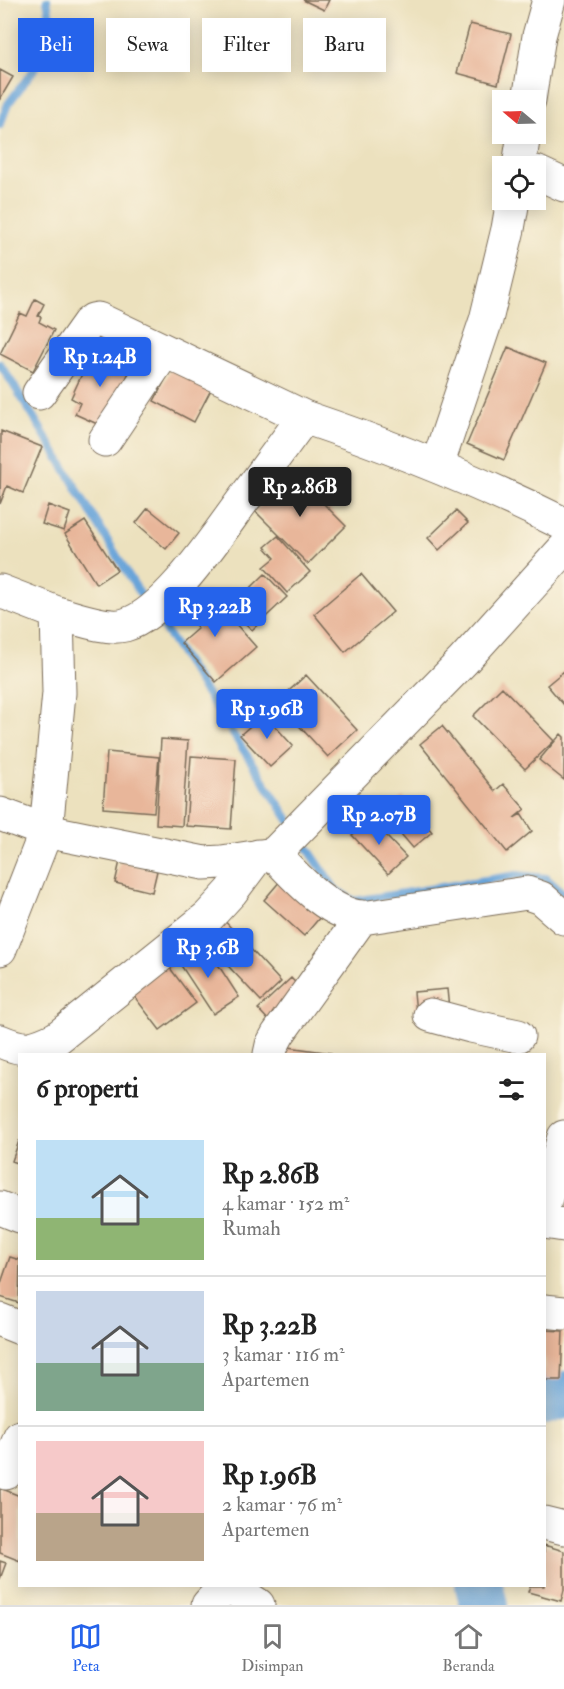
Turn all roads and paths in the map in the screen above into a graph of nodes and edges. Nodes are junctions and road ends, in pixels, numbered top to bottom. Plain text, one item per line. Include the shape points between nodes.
1 (549, 0) edge
2 (531, 90) edge
3 (546, 173) edge
4 (564, 185) edge
5 (511, 210) edge
6 (164, 352) junction
7 (39, 393) dead end
8 (304, 417) junction
9 (105, 440) dead end
10 (437, 466) junction
11 (564, 524) edge
12 (564, 549) edge
13 (0, 591) edge
14 (57, 613) junction
15 (0, 814) edge
16 (46, 831) junction
17 (272, 851) junction
18 (362, 917) junction
19 (564, 918) edge
20 (0, 949) edge
21 (430, 1015) dead end
22 (518, 1036) dead end
23 (469, 1040) edge
24 (0, 1041) edge
25 (270, 1053) edge
26 (564, 1137) edge
27 (546, 1197) edge
28 (0, 1208) edge
29 (18, 1215) edge
30 (546, 1222) edge
31 (564, 1226) edge
32 (546, 1311) edge
33 (564, 1313) edge
34 (0, 1320) edge
35 (18, 1327) edge
36 (18, 1443) edge
37 (8, 1475) edge
38 (546, 1524) edge
39 (564, 1528) edge
40 (226, 1587) edge
41 (229, 1587) edge
42 (208, 1605) edge
43 (258, 1605) edge

1 - 2 street
3 - 4 street
5 - 10 street via 486,320
6 - 7 street via 102,320 93,320
6 - 8 street
6 - 9 street
8 - 10 street
8 - 14 street via 202,556 154,607 126,625 114,627
10 - 11 street
12 - 17 street via 462,661
13 - 14 street
14 - 16 street via 59,693
15 - 16 street
16 - 17 street via 204,863
16 - 20 street
17 - 18 street via 293,875 333,908
17 - 24 street via 208,917 57,1038 32,1049
18 - 19 street via 527,893 541,898
18 - 25 street via 278,1034
21 - 23 street
22 - 23 street
26 - 27 street
28 - 29 street
30 - 31 street
32 - 33 street
34 - 35 street
36 - 37 street
38 - 39 street
40 - 42 street
41 - 43 street

